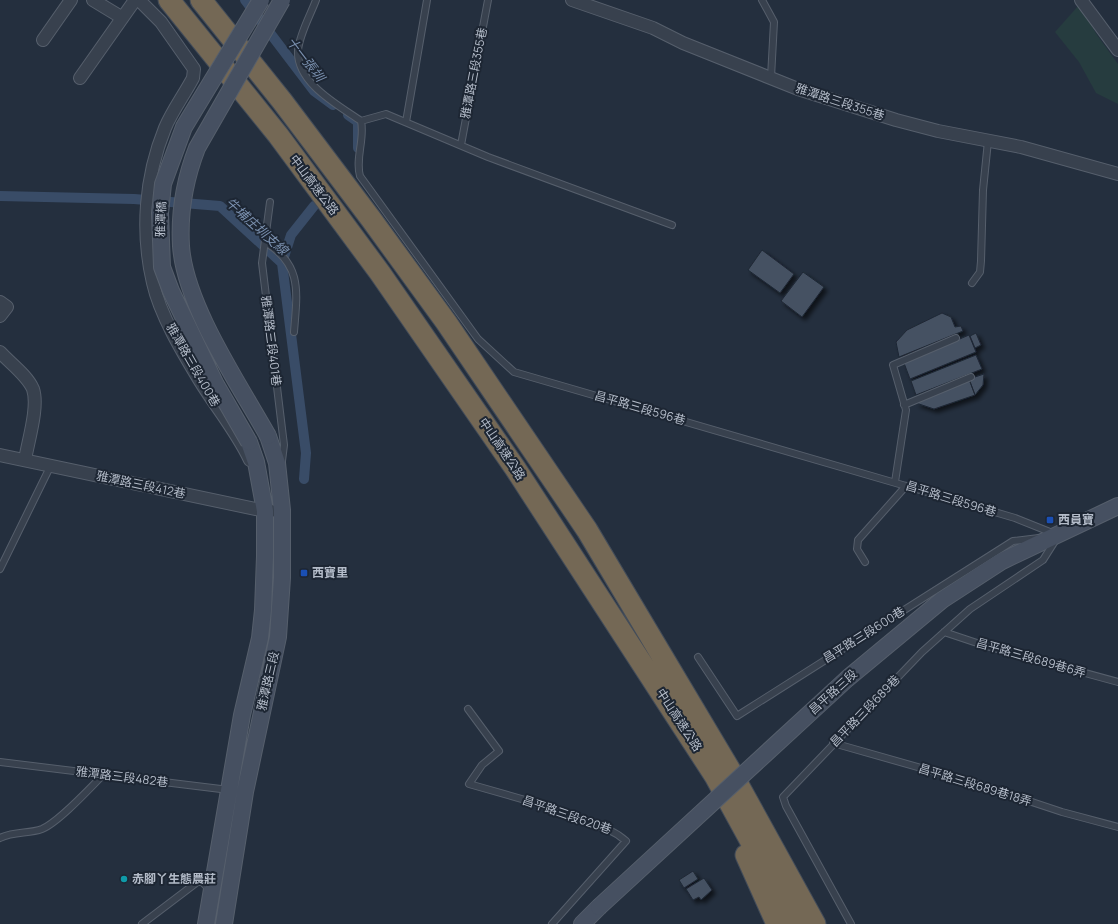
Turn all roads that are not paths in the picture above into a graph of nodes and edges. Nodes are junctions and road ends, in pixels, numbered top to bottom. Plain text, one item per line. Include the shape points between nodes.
1 (71, 0) edge
2 (92, 0) edge
3 (135, 0) edge
4 (139, 0) edge
5 (168, 0) edge
6 (201, 0) edge
7 (261, 0) edge
8 (282, 0) edge
9 (316, 0) edge
10 (427, 0) edge
11 (488, 0) edge
12 (572, 0) edge
13 (762, 0) edge
14 (1081, 0) edge
15 (121, 17) junction
16 (42, 40) dead end
17 (1118, 50) edge
18 (771, 77) junction
19 (80, 78) dead end
20 (361, 121) junction
21 (406, 122) junction
22 (988, 141) junction
23 (460, 145) junction
24 (1118, 174) edge
25 (270, 202) dead end
26 (672, 225) dead end
27 (265, 243) junction
28 (972, 283) dead end
29 (0, 302) edge
30 (0, 316) edge
31 (294, 332) dead end
32 (956, 338) dead end
33 (0, 352) edge
34 (971, 376) dead end
35 (904, 405) junction
36 (268, 436) joint
37 (249, 442) joint
38 (0, 455) edge
39 (25, 460) junction
40 (51, 465) junction
41 (280, 481) junction
42 (895, 482) junction
43 (906, 486) junction
44 (1118, 506) edge
45 (282, 510) junction
46 (265, 511) junction
47 (1058, 535) junction
48 (865, 562) dead end
49 (0, 569) edge
50 (944, 632) junction
51 (698, 657) dead end
52 (1118, 682) edge
53 (468, 709) dead end
54 (833, 743) junction
55 (0, 762) edge
56 (722, 773) junction
57 (103, 775) junction
58 (237, 791) junction
59 (1118, 827) edge
60 (0, 838) edge
61 (212, 891) junction
62 (142, 924) edge
63 (206, 924) edge
64 (224, 924) edge
65 (552, 924) edge
66 (582, 924) edge
67 (777, 924) edge
68 (796, 924) edge
69 (815, 924) edge
70 (829, 924) edge
71 (852, 924) edge

1 - 16 street
2 - 15 street
3 - 15 street
4 - 46 street, 雅潭路三段400巷 via 161,22 194,69 193,78 165,128 149,180 145,231 153,283 171,330 248,457 258,478
5 - 56 highway, 中山高速公路 via 278,135 380,273
6 - 56 highway, 中山高速公路 via 282,101 446,322 591,536
7 - 37 street, 雅潭橋, bridge via 184,127 163,184 160,213 162,267 171,292 215,383
8 - 36 street, 雅潭橋, bridge via 197,148 188,172 181,221 181,247 192,291 209,330
9 - 20 lane via 301,36 298,51 302,68 316,89
10 - 21 lane
11 - 23 lane, 雅潭路三段355巷
12 - 18 street, 雅潭路三段355巷 via 653,28 683,43
13 - 18 lane via 774,22
14 - 17 street
15 - 19 street
18 - 22 street, 雅潭路三段355巷 via 798,89 896,120
20 - 21 lane via 386,114
20 - 42 lane, 昌平路三段596巷 via 358,167 360,176 478,339 514,372
21 - 23 lane
22 - 24 street, 雅潭路三段355巷 via 1021,147
22 - 28 lane via 983,190 980,272
23 - 26 lane
25 - 27 lane, 雅潭路三段401巷
27 - 31 lane via 280,251 295,278 297,300
27 - 41 lane, 雅潭路三段401巷 via 262,264 284,445
29 - 30 street via 7,307
32 - 35 lane via 893,365
33 - 39 street via 33,390 34,408
34 - 35 lane
35 - 42 lane via 906,410
36 - 41 street, 雅潭路三段
37 - 46 street, 雅潭路三段 via 256,462
38 - 39 street, 雅潭路三段412巷
39 - 40 street, 雅潭路三段412巷
40 - 46 street, 雅潭路三段412巷
40 - 49 lane
41 - 45 street, 雅潭路三段
42 - 43 lane, 昌平路三段596巷
43 - 47 lane, 昌平路三段596巷 via 1015,518
43 - 48 lane via 858,540 857,549
44 - 47 street, 昌平路三段
45 - 46 street, 雅潭路三段412巷
45 - 58 street, 雅潭路三段 via 282,578 278,637
46 - 58 street, 雅潭路三段 via 266,556 260,638 242,714
47 - 50 lane, 昌平路三段689巷 via 1043,560 970,609
47 - 51 lane, 昌平路三段600巷 via 1013,541 737,716
47 - 66 street, 昌平路三段, bridge via 1002,561 942,600 848,678
50 - 52 lane, 昌平路三段689巷6弄
50 - 54 lane, 昌平路三段689巷
53 - 65 lane, 昌平路三段620巷 via 499,751 482,765 469,784 560,810 569,817 615,831 626,841
54 - 59 lane, 昌平路三段689巷18弄
54 - 71 lane, 昌平路三段689巷 via 783,797
55 - 57 lane, 雅潭路三段482巷
56 - 67 highway via 754,876
56 - 68 highway, 中山高速公路
56 - 69 highway, 中山高速公路
56 - 70 highway via 767,816
57 - 58 lane, 雅潭路三段482巷
57 - 60 lane via 43,829 8,834
58 - 61 street, 雅潭路三段
58 - 64 street, 雅潭路三段
61 - 62 lane via 200,880
61 - 63 street, 雅潭路三段

